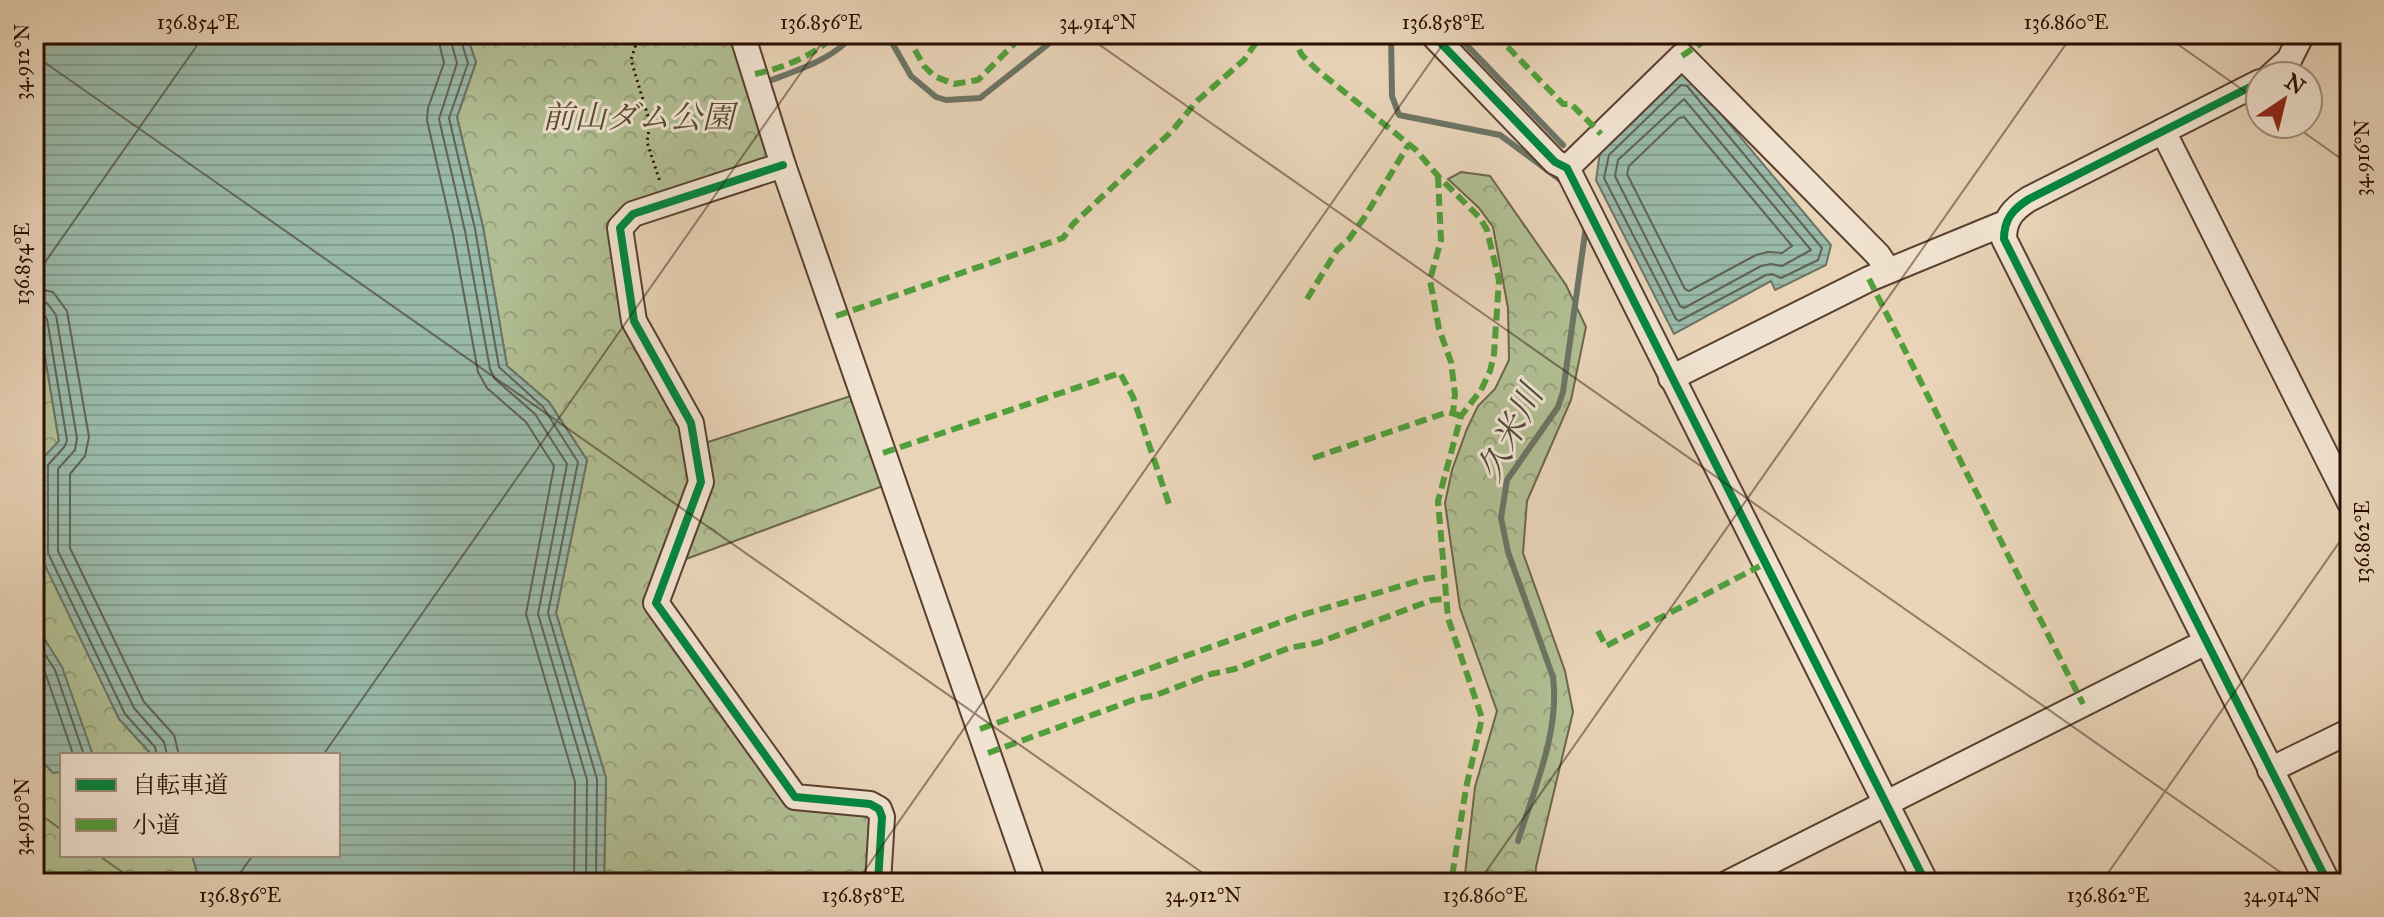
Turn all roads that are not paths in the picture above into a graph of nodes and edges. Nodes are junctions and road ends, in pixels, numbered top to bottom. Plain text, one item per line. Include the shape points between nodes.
1 (742, 34) edge
2 (1432, 34) edge
3 (2302, 34) edge
4 (2289, 60) edge
5 (2244, 90) edge
6 (2163, 131) junction
7 (783, 165) junction
8 (1567, 168) junction
9 (2005, 223) junction
10 (1888, 270) junction
11 (1671, 378) junction
12 (2350, 503) edge
13 (2206, 642) junction
14 (2350, 731) edge
15 (2270, 770) junction
16 (1886, 803) junction
17 (878, 883) edge
18 (1033, 883) edge
19 (1728, 883) edge
20 (1926, 883) edge
21 (2328, 883) edge

1 - 7 street
2 - 8 street via 1555,162
3 - 4 street
5 - 6 street
6 - 9 street via 2029,199
6 - 12 street
7 - 17 street via 633,214 620,228 634,321 691,423 701,482 656,603 795,797 879,809
7 - 18 street
8 - 10 street via 1682,56
8 - 11 street
9 - 10 street
9 - 13 street via 2009,251
10 - 11 street
11 - 16 street
13 - 15 street
13 - 16 street
14 - 15 street
15 - 21 street
16 - 19 street
16 - 20 street

